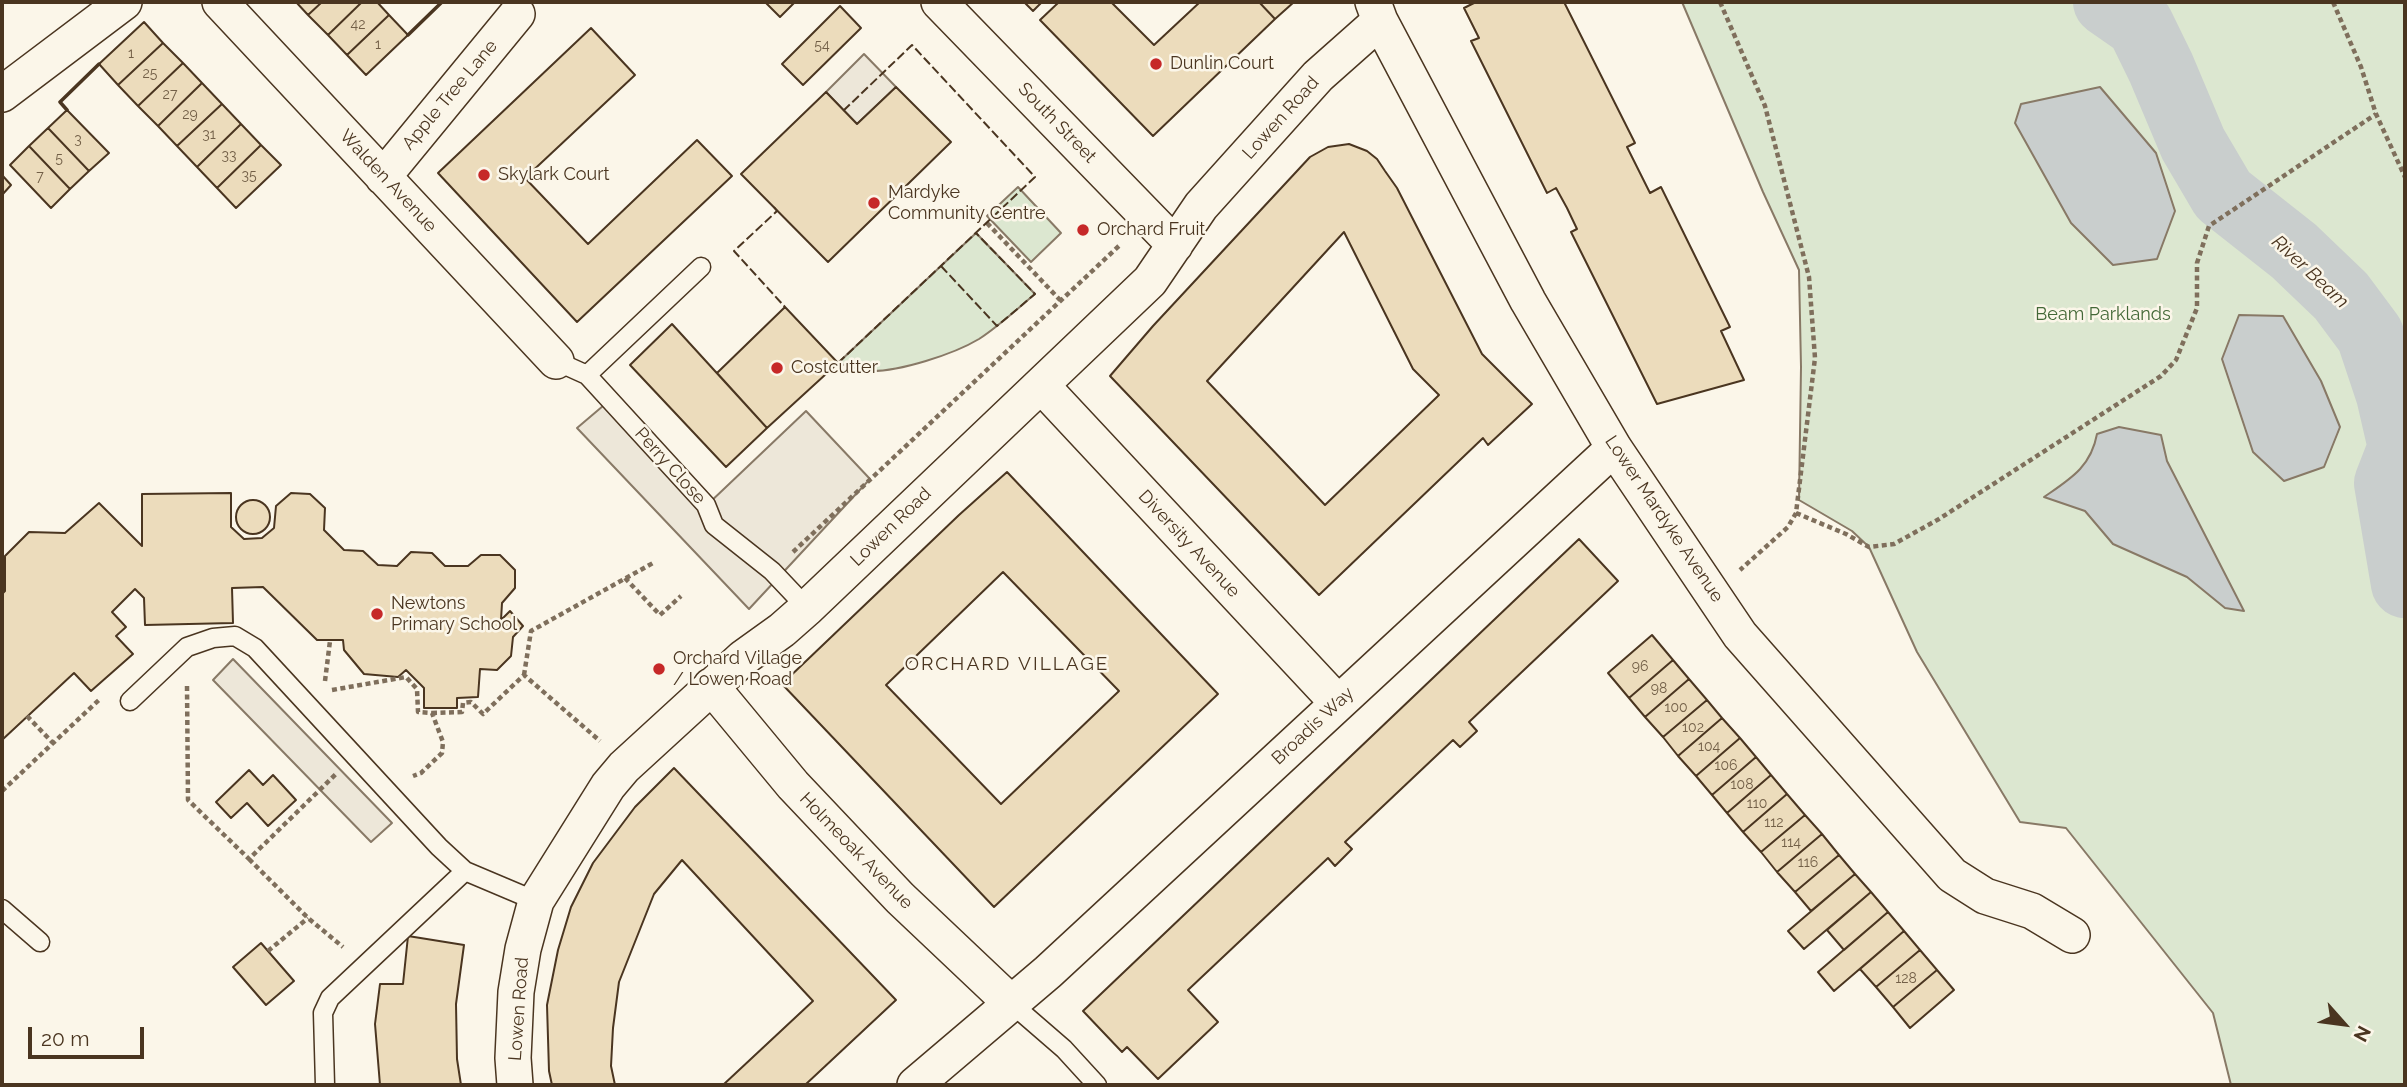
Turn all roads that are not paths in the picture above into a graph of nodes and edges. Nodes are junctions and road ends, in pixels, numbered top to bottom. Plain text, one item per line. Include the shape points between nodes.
1 (124, 2) edge
2 (220, 2) edge
3 (939, 2) edge
4 (1376, 11) edge
5 (517, 13) dead end
6 (2, 94) edge
7 (383, 177) junction
8 (1175, 245) junction
9 (701, 267) dead end
10 (556, 361) joint
11 (587, 375) junction
12 (1041, 385) junction
13 (1614, 448) junction
14 (807, 608) junction
15 (711, 686) junction
16 (130, 701) dead end
17 (1338, 703) junction
18 (465, 871) junction
19 (536, 901) junction
20 (2, 909) edge
21 (2072, 935) dead end
22 (40, 942) dead end
23 (1012, 1004) junction
24 (325, 1085) edge
25 (515, 1085) edge
26 (915, 1085) edge
27 (1097, 1085) edge

1 - 6 street
2 - 7 street, Walden Avenue
3 - 8 street, South Street
4 - 8 street, Lowen Road via 1201,206
4 - 13 street, Lower Mardyke Avenue via 1528,301
5 - 7 street, Apple Tree Lane
7 - 10 street, Walden Avenue
8 - 12 street, Lowen Road via 1150,281
9 - 11 lane
10 - 11 lane, Perry Close
11 - 14 lane, Perry Close via 706,505 714,525 772,571
12 - 14 street, Lowen Road
12 - 17 street, Diversity Avenue
13 - 17 street, Broadis Way
13 - 21 street, Lower Mardyke Avenue via 1740,635 1952,874 1985,896 2032,911
14 - 15 street, Lowen Road
15 - 19 street, Lowen Road via 608,786
15 - 23 street, Holmeoak Avenue via 802,795 900,898
16 - 18 lane via 187,647 236,636 255,648
17 - 23 street, Broadis Way
18 - 19 lane
18 - 24 lane via 330,999 323,1013
19 - 25 street, Lowen Road via 516,992
20 - 22 lane
23 - 26 street, Broadis Way
23 - 27 lane

